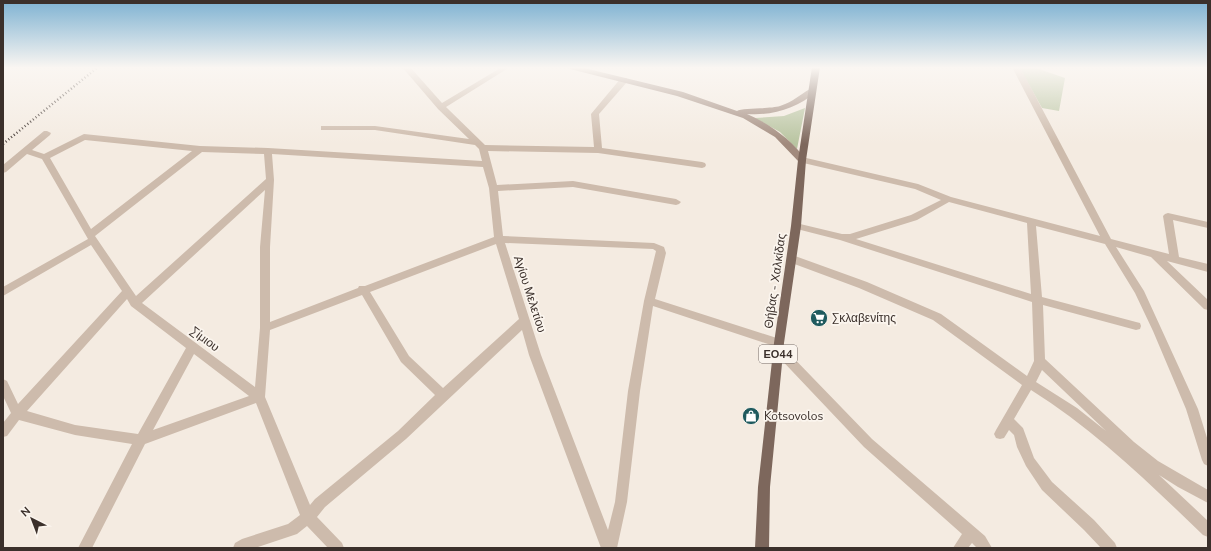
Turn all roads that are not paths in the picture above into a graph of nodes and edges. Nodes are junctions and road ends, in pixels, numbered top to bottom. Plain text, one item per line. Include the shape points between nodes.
1 (428, 93) edge
2 (465, 93) edge
3 (613, 93) edge
4 (675, 93) edge
5 (810, 93) edge
6 (813, 93) edge
7 (1029, 93) edge
8 (441, 107) junction
9 (731, 110) junction
10 (324, 128) dead end
11 (47, 133) dead end
12 (481, 145) junction
13 (200, 149) junction
14 (598, 150) junction
15 (26, 151) junction
16 (268, 151) junction
17 (45, 157) junction
18 (802, 160) junction
19 (486, 164) junction
20 (702, 165) dead end
21 (3, 170) edge
22 (270, 180) junction
23 (493, 188) junction
24 (948, 199) junction
25 (676, 202) dead end
26 (1030, 221) junction
27 (1208, 225) edge
28 (796, 226) junction
29 (842, 237) junction
30 (92, 238) junction
31 (499, 239) junction
32 (1107, 241) junction
33 (1156, 255) junction
34 (792, 259) junction
35 (1175, 260) junction
36 (1208, 268) edge
37 (363, 289) junction
38 (3, 292) edge
39 (127, 292) junction
40 (1036, 299) junction
41 (649, 301) junction
42 (135, 303) junction
43 (1208, 306) edge
44 (525, 320) junction
45 (1136, 326) dead end
46 (266, 328) junction
47 (193, 346) junction
48 (779, 346) junction
49 (1040, 361) junction
50 (3, 384) edge
51 (1028, 384) junction
52 (443, 395) junction
53 (259, 397) junction
54 (17, 414) junction
55 (1008, 421) junction
56 (3, 432) edge
57 (1000, 434) dead end
58 (141, 440) junction
59 (1208, 460) edge
60 (1208, 496) edge
61 (308, 517) junction
62 (1208, 530) edge
63 (970, 533) junction
64 (85, 548) edge
65 (240, 548) edge
66 (337, 548) edge
67 (609, 548) edge
68 (762, 548) edge
69 (960, 548) edge
70 (985, 548) edge
71 (1110, 548) edge

1 - 8 street
2 - 8 street
3 - 14 street via 595,114
4 - 9 main road
5 - 9 main road via 805,98 781,109 748,112
6 - 18 main road, Θήβας - Χαλκίδας / ΕΟ44
7 - 32 street
8 - 12 street
9 - 18 main road via 772,130
10 - 12 street via 375,128
11 - 15 street
12 - 14 street
12 - 19 street, Αγίου Μελετίου
13 - 16 street
13 - 17 street via 84,136
13 - 30 street
14 - 20 street
15 - 17 street
15 - 21 street
16 - 19 street
16 - 22 street
17 - 30 street, Σίμιου
18 - 24 street via 918,187
18 - 28 main road, Θήβας - Χαλκίδας / ΕΟ44
19 - 23 street, Αγίου Μελετίου
22 - 42 street
22 - 46 street via 265,247
23 - 25 street via 573,184
23 - 31 street, Αγίου Μελετίου
24 - 26 street
24 - 29 street via 917,215 873,231
26 - 32 street
26 - 40 street
27 - 35 street via 1168,216
28 - 29 street
28 - 34 main road, Θήβας - Χαλκίδας / ΕΟ44
29 - 40 street
30 - 38 street
30 - 39 street, Σίμιου
31 - 37 street
31 - 41 street via 654,246 662,253
31 - 44 street, Αγίου Μελετίου
32 - 33 street
32 - 59 street via 1139,291 1175,367
33 - 35 street
33 - 43 street
34 - 48 main road, Θήβας - Χαλκίδας / ΕΟ44
34 - 51 street via 863,285 937,317
35 - 36 street
37 - 46 street
37 - 52 street via 405,359
39 - 42 street, Σίμιου
39 - 54 street
40 - 45 street
40 - 49 street
41 - 48 street
41 - 67 street via 620,502
42 - 47 street, Σίμιου
44 - 52 street
44 - 67 street, Αγίου Μελετίου via 535,355
46 - 53 street
47 - 53 street, Σίμιου
47 - 58 street
48 - 63 street via 868,443
48 - 68 main road, Θήβας - Χαλκίδας / ΕΟ44 via 764,487
49 - 51 street
49 - 60 street via 1130,446 1182,483
50 - 54 street
51 - 55 street
51 - 62 street via 1053,398 1139,465
52 - 61 street via 402,436 320,503
53 - 58 street
53 - 61 street
54 - 56 street
54 - 58 street via 75,430
55 - 57 street
55 - 71 street via 1019,432 1030,462 1047,486
58 - 64 street
61 - 65 street via 292,529
61 - 66 street
63 - 69 street
63 - 70 street

